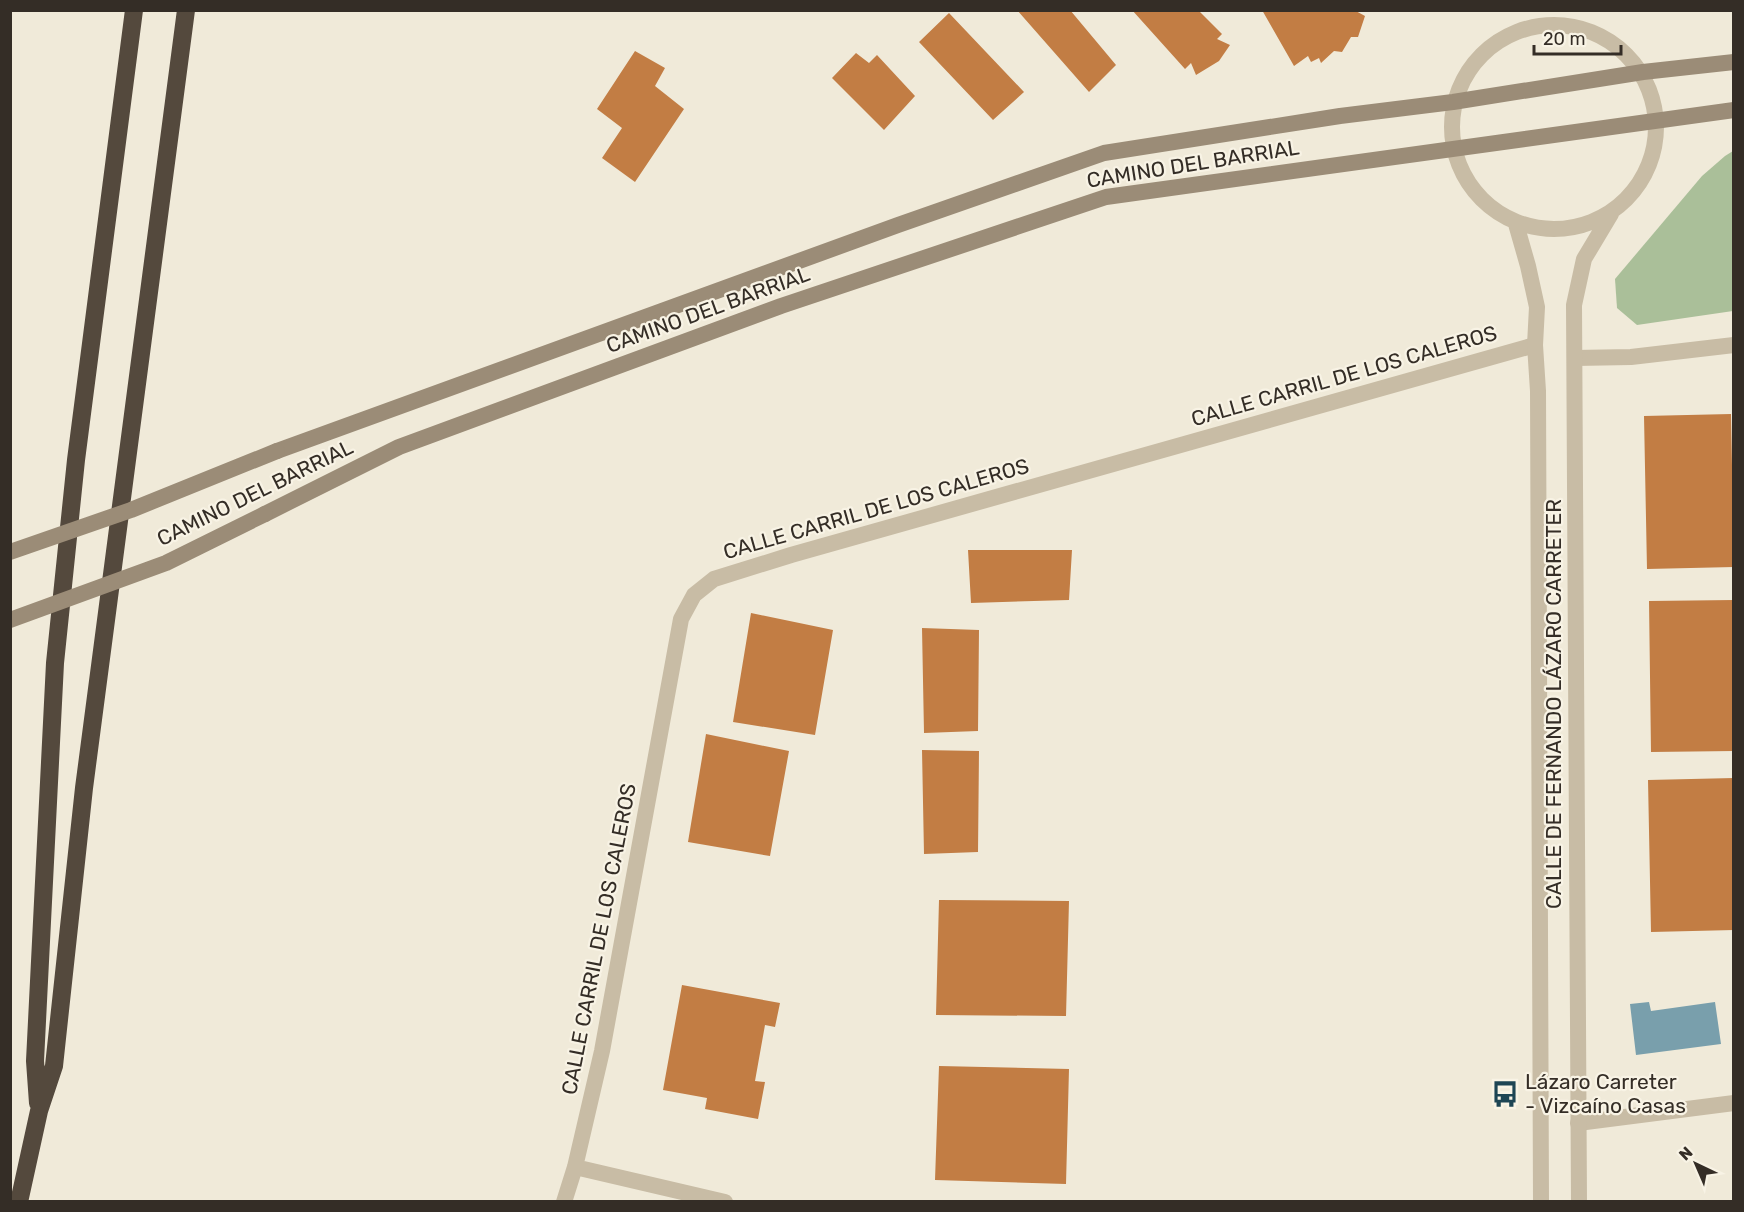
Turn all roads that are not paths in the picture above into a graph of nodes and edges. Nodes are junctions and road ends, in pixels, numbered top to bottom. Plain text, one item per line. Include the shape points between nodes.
1 (134, 10) edge
2 (186, 10) edge
3 (1734, 62) edge
4 (1642, 72) junction
5 (1453, 102) junction
6 (1734, 110) edge
7 (1658, 120) junction
8 (1452, 149) junction
9 (1611, 214) junction
10 (1516, 224) junction
11 (1535, 345) junction
12 (1734, 345) edge
13 (1575, 358) junction
14 (10, 552) edge
15 (10, 620) edge
16 (1734, 1103) edge
17 (39, 1110) junction
18 (1578, 1123) junction
19 (575, 1167) junction
20 (19, 1202) edge
21 (564, 1202) edge
22 (725, 1202) edge
23 (1541, 1202) edge
24 (1579, 1202) edge

1 - 17 highway via 76,460 55,663 35,1061
2 - 17 highway via 84,788 54,1066
3 - 4 main road, CAMINO DEL BARRIAL
4 - 5 main road, CAMINO DEL BARRIAL
4 - 5 street via 1605,36 1559,23 1524,28 1485,50
4 - 7 street
5 - 8 street
5 - 14 main road, CAMINO DEL BARRIAL, bridge via 1104,153 277,451 131,510
6 - 7 main road, CAMINO DEL BARRIAL
7 - 8 main road, CAMINO DEL BARRIAL
7 - 9 street via 1642,182
8 - 10 street via 1479,200
8 - 15 main road, CAMINO DEL BARRIAL, bridge via 1106,196 781,306 399,447 166,562
9 - 10 street via 1574,229 1547,231
9 - 13 street, CALLE DE FERNANDO LÁZARO CARRETER via 1584,259 1574,305
10 - 11 street, CALLE DE FERNANDO LÁZARO CARRETER via 1537,307
11 - 19 street, CALLE CARRIL DE LOS CALEROS via 791,555 714,579 694,595 681,619 602,1051
11 - 23 street, CALLE DE FERNANDO LÁZARO CARRETER
12 - 13 street via 1631,357
13 - 18 street, CALLE DE FERNANDO LÁZARO CARRETER
16 - 18 street
17 - 20 highway
18 - 24 street, CALLE DE FERNANDO LÁZARO CARRETER
19 - 21 street, CALLE CARRIL DE LOS CALEROS
19 - 22 street

